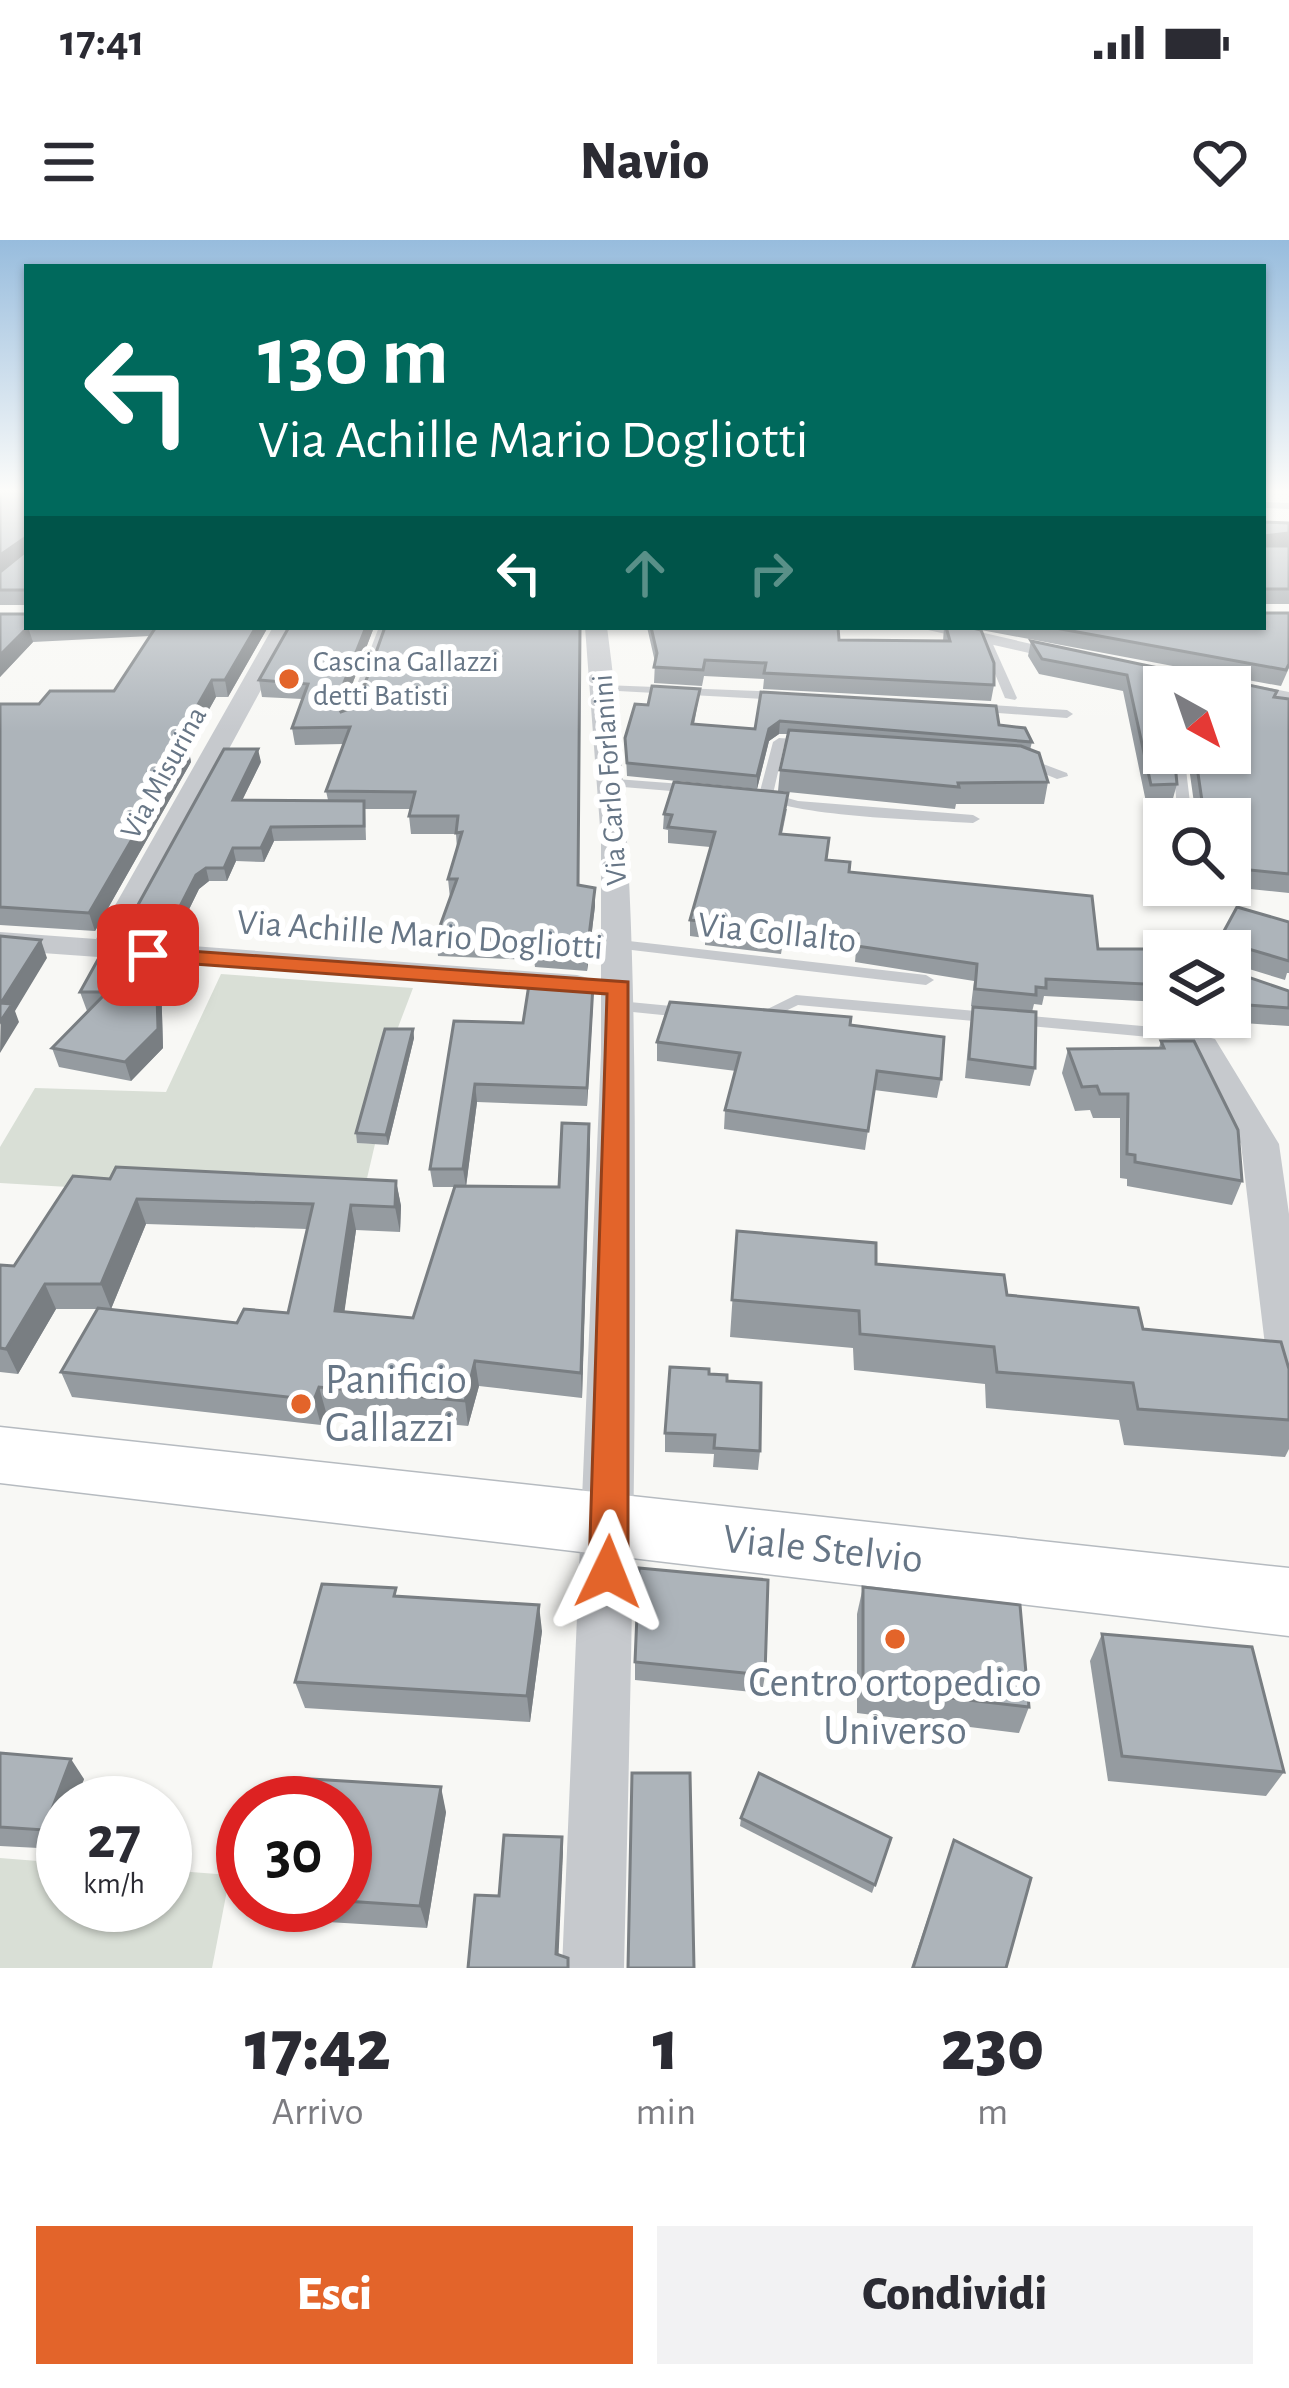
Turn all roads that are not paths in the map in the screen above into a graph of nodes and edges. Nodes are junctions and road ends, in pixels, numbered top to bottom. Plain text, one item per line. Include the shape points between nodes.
1 (282, 630) edge
2 (383, 630) edge
3 (596, 630) edge
4 (940, 630) edge
5 (986, 640) junction
6 (1105, 663) edge
7 (604, 688) junction
8 (1251, 692) edge
9 (790, 696) edge
10 (1011, 698) dead end
11 (1289, 699) edge
12 (969, 708) edge
13 (1067, 714) dead end
14 (349, 722) edge
15 (823, 745) edge
16 (998, 758) edge
17 (1061, 776) dead end
18 (616, 783) junction
19 (722, 791) edge
20 (744, 793) edge
21 (766, 795) junction
22 (973, 819) dead end
23 (0, 941) edge
24 (620, 945) junction
25 (104, 952) junction
26 (926, 980) dead end
27 (619, 997) junction
28 (708, 1014) edge
29 (731, 1017) edge
30 (1202, 1047) joint
31 (1289, 1362) edge
32 (0, 1455) edge
33 (610, 1525) junction
34 (1289, 1602) edge
35 (592, 1968) edge

1 - 25 street, Via Misurina
2 - 14 lane
3 - 7 street, Via Carlo Forlanini
4 - 5 street
5 - 6 street
5 - 10 lane
7 - 9 lane
7 - 18 street, Via Carlo Forlanini
8 - 11 street
12 - 13 lane
15 - 21 lane via 778,742
16 - 17 lane
18 - 19 lane
18 - 24 street, Via Carlo Forlanini
20 - 21 lane
21 - 22 lane via 797,806
23 - 25 street, Via Achille Mario Dogliotti
24 - 26 lane, Via Collalto
24 - 27 street, Via Carlo Forlanini
25 - 27 street, Via Achille Mario Dogliotti
27 - 28 lane
27 - 33 street, Via Carlo Forlanini
29 - 30 lane via 762,1019 796,1000 1187,1035
30 - 31 street via 1260,1144
32 - 33 street, Viale Stelvio
33 - 34 street, Viale Stelvio
33 - 35 street, Via Carlo Forlanini

